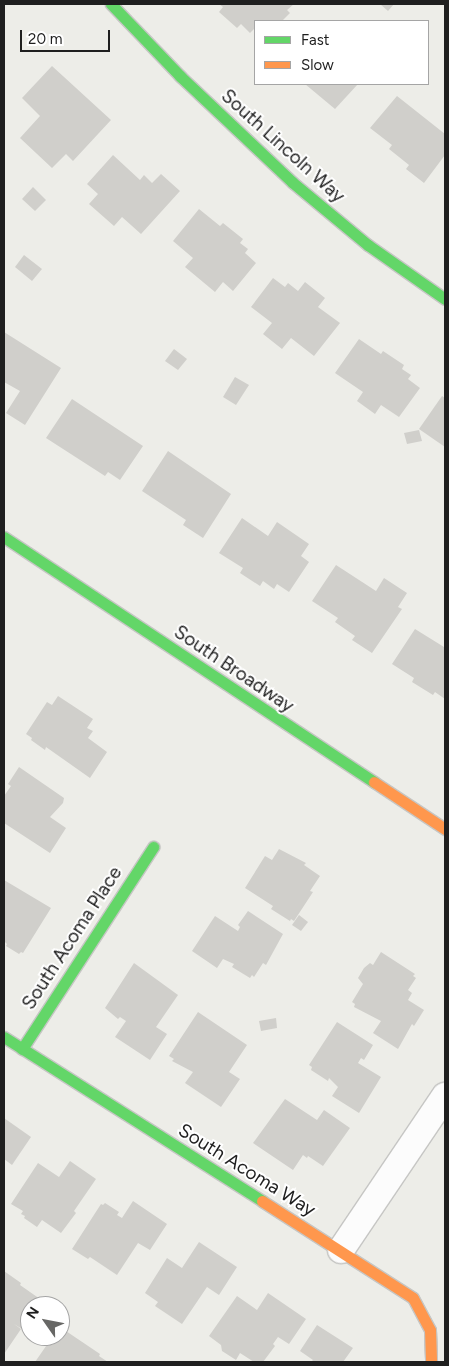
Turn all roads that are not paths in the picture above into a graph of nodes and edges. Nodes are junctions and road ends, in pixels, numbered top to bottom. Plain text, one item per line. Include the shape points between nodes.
1 (111, 4) edge
2 (445, 299) edge
3 (4, 537) edge
4 (445, 830) edge
5 (153, 847) dead end
6 (4, 1036) edge
7 (22, 1049) junction
8 (445, 1096) edge
9 (341, 1250) junction
10 (432, 1362) edge

1 - 2 street, South Lincoln Way via 180,76 292,182 368,245
3 - 4 street, South Broadway
5 - 7 street, South Acoma Place
6 - 7 street, South Acoma Way
7 - 9 street, South Acoma Way
8 - 9 street
9 - 10 street, South Acoma Way via 413,1298 430,1330

